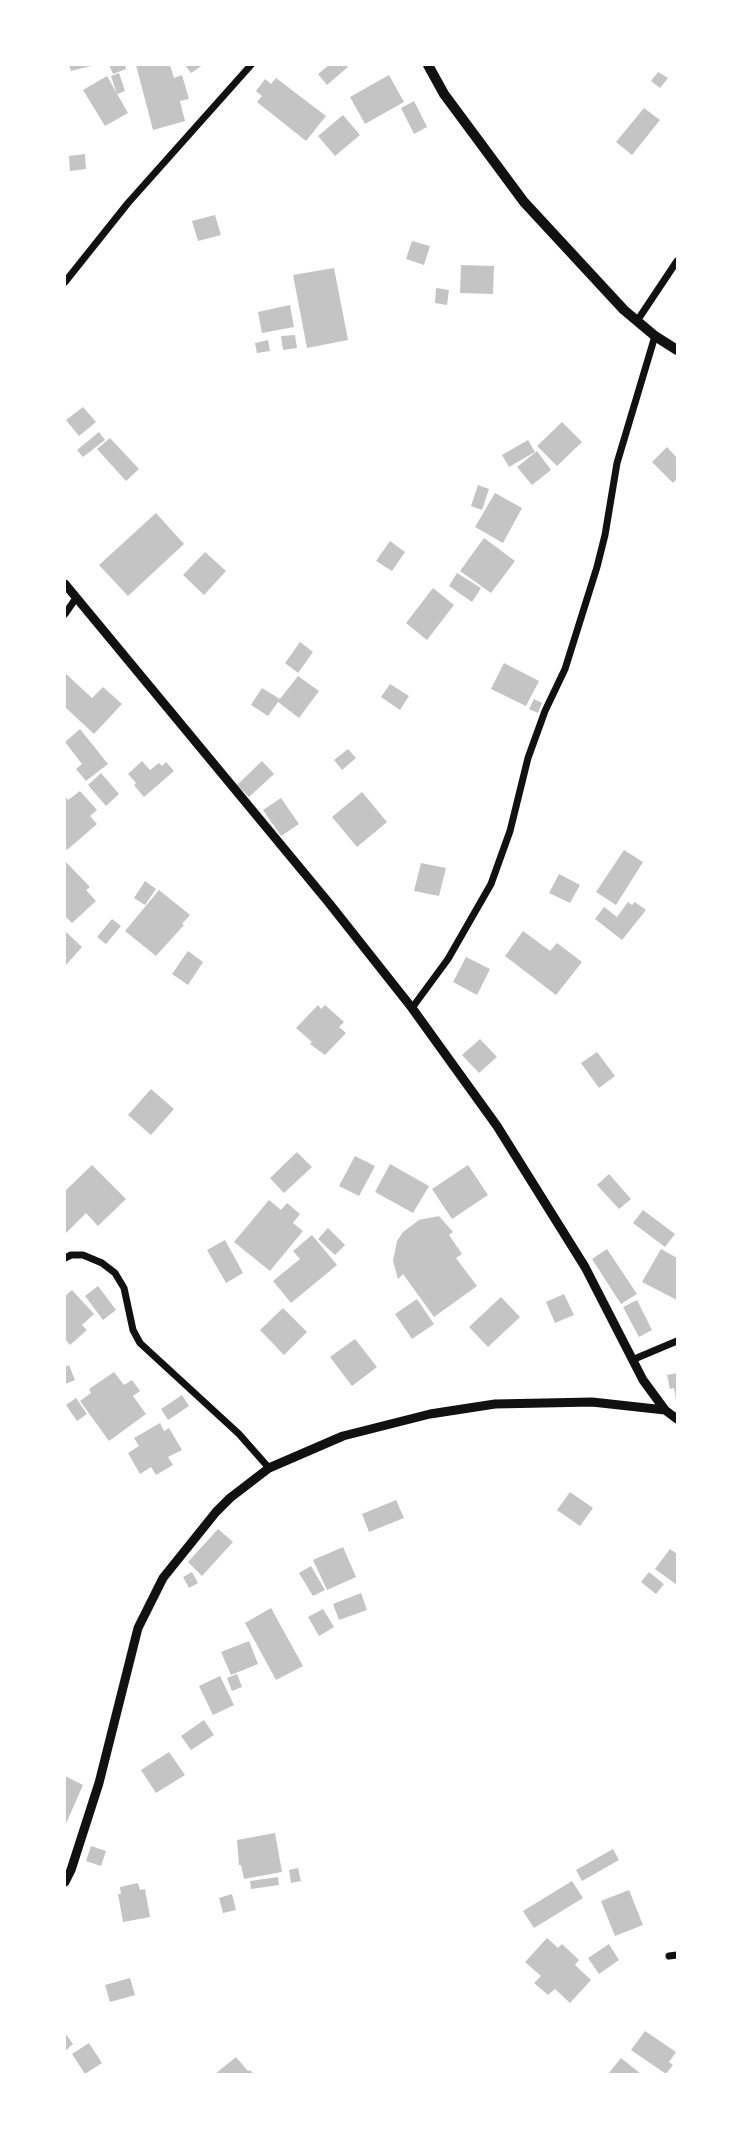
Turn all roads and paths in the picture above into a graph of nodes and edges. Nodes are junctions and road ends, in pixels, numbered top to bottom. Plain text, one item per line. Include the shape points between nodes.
1 (251, 65) edge
2 (428, 65) edge
3 (677, 261) edge
4 (65, 282) edge
5 (637, 321) junction
6 (655, 336) junction
7 (677, 350) edge
8 (65, 584) edge
9 (76, 598) junction
10 (65, 614) edge
11 (412, 1009) junction
12 (65, 1258) edge
13 (677, 1340) edge
14 (632, 1360) junction
15 (664, 1410) junction
16 (677, 1419) edge
17 (269, 1468) junction
18 (65, 1882) edge

1 - 4 street via 128,203
2 - 5 main road via 444,94 524,202
3 - 5 street
5 - 6 main road
6 - 7 main road
6 - 11 street via 617,463 597,567 565,669 528,758 491,884 448,959
8 - 9 street
9 - 10 street
9 - 11 street
11 - 14 street via 497,1126 585,1267
12 - 17 street via 83,1255 115,1273 140,1343 239,1434
13 - 14 street
14 - 15 street
15 - 16 street
15 - 17 street via 592,1402 495,1404 430,1414 343,1436
17 - 18 street via 216,1512 163,1578 138,1628 99,1783

